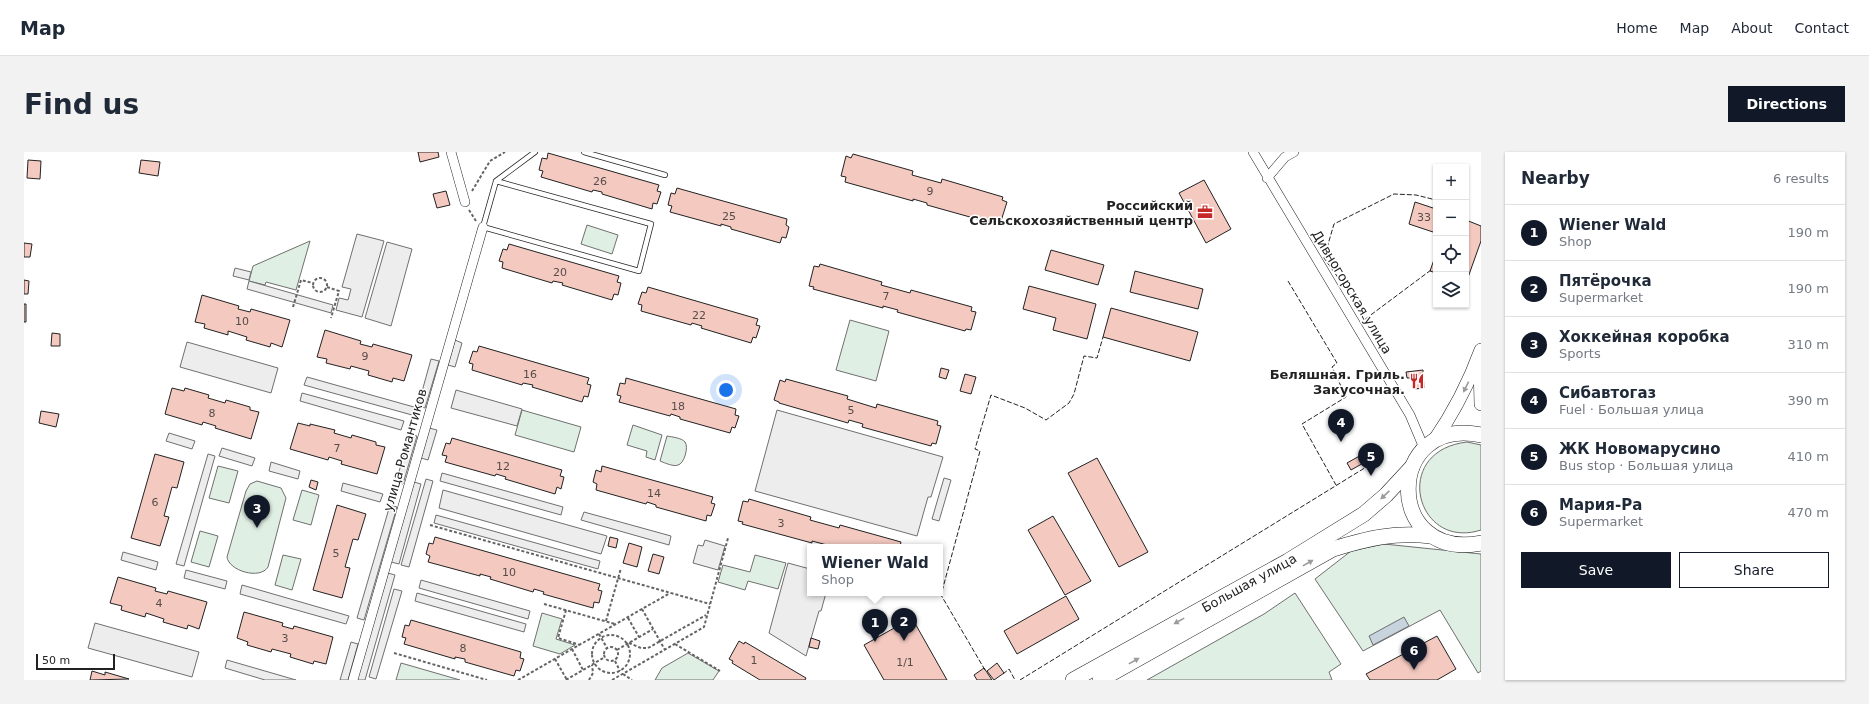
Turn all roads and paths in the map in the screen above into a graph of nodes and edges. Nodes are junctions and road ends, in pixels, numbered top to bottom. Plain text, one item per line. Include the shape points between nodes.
1 (451, 152) edge
2 (505, 152) edge
3 (535, 152) edge
4 (584, 152) edge
5 (1253, 152) edge
6 (1294, 152) edge
7 (665, 175) dead end
8 (1267, 178) junction
9 (496, 181) junction
10 (465, 202) junction
11 (483, 227) junction
12 (313, 283) junction
13 (327, 287) junction
14 (293, 307) dead end
15 (332, 318) dead end
16 (1481, 350) edge
17 (1481, 404) edge
18 (1481, 435) edge
19 (1429, 444) junction
20 (1412, 467) junction
21 (430, 525) dead end
22 (1431, 536) junction
23 (728, 538) dead end
24 (1481, 543) edge
25 (1465, 546) junction
26 (1481, 547) edge
27 (621, 568) dead end
28 (618, 578) junction
29 (670, 593) junction
30 (544, 604) dead end
31 (710, 604) junction
32 (642, 609) junction
33 (566, 610) junction
34 (707, 615) junction
35 (628, 617) junction
36 (606, 622) junction
37 (616, 624) junction
38 (653, 629) junction
39 (600, 634) junction
40 (601, 637) junction
41 (639, 638) junction
42 (660, 641) junction
43 (580, 644) junction
44 (629, 644) junction
45 (675, 644) junction
46 (607, 648) junction
47 (572, 650) junction
48 (617, 650) junction
49 (665, 650) junction
50 (394, 653) dead end
51 (605, 658) junction
52 (555, 659) junction
53 (614, 660) junction
54 (593, 664) junction
55 (583, 670) junction
56 (620, 671) junction
57 (720, 671) dead end
58 (622, 674) junction
59 (353, 680) edge
60 (485, 680) edge
61 (518, 680) edge
62 (567, 680) edge
63 (589, 680) edge
64 (612, 680) edge
65 (632, 680) edge
66 (1073, 680) edge
67 (1100, 680) edge

1 - 10 street
2 - 10 path via 490,161
3 - 9 lane
4 - 7 lane
5 - 8 street, Дивногорская улица
6 - 8 street
8 - 19 street, Дивногорская улица
9 - 11 lane
9 - 11 lane via 651,224 639,271
10 - 11 path via 472,218
11 - 59 street, улица Романтиков
12 - 13 path via 317,278 324,279
12 - 13 path via 317,292 323,292
12 - 14 path via 301,280
13 - 15 path via 339,291
16 - 17 main road
16 -> 19 main road via 1460,400
18 - 19 main road via 1467,432 1450,434
19 - 20 main road
20 - 22 main road via 1407,486 1409,505 1418,522
20 -> 66 main road, Большая улица via 1364,514 1288,561
21 - 28 path
22 - 25 main road via 1447,543
67 -> 22 main road, Большая улица via 1333,549 1393,534
23 - 31 path
24 - 25 main road
25 - 26 main road
27 - 28 path
28 - 29 path
28 - 36 path
29 - 31 path
29 - 32 path
30 - 33 path
31 - 34 path
32 - 35 path
32 - 38 path
33 - 36 path
33 - 43 path via 558,638
34 - 42 path
34 - 45 path via 704,627
35 - 37 path
35 - 41 path
36 - 37 path
37 - 39 path
38 - 41 path
38 - 42 path
39 - 40 path
39 - 43 path
40 - 44 path via 612,634
40 - 46 path
40 - 54 path via 592,650
41 - 44 path
42 - 44 path via 644,649
42 - 49 path
43 - 47 path
44 - 48 path
44 - 56 path via 630,658
45 - 49 path
45 - 57 path
46 - 48 path via 613,647
46 - 51 path via 604,652
47 - 52 path
47 - 55 path
48 - 53 path via 618,655
49 - 58 path
50 - 60 path
51 - 53 path via 609,661
51 - 54 path
52 - 61 path
52 - 62 path
53 - 56 path
54 - 55 path
54 - 56 path via 605,672
54 - 63 path via 593,673
55 - 62 path
56 - 58 path
58 - 64 path
58 - 65 path

